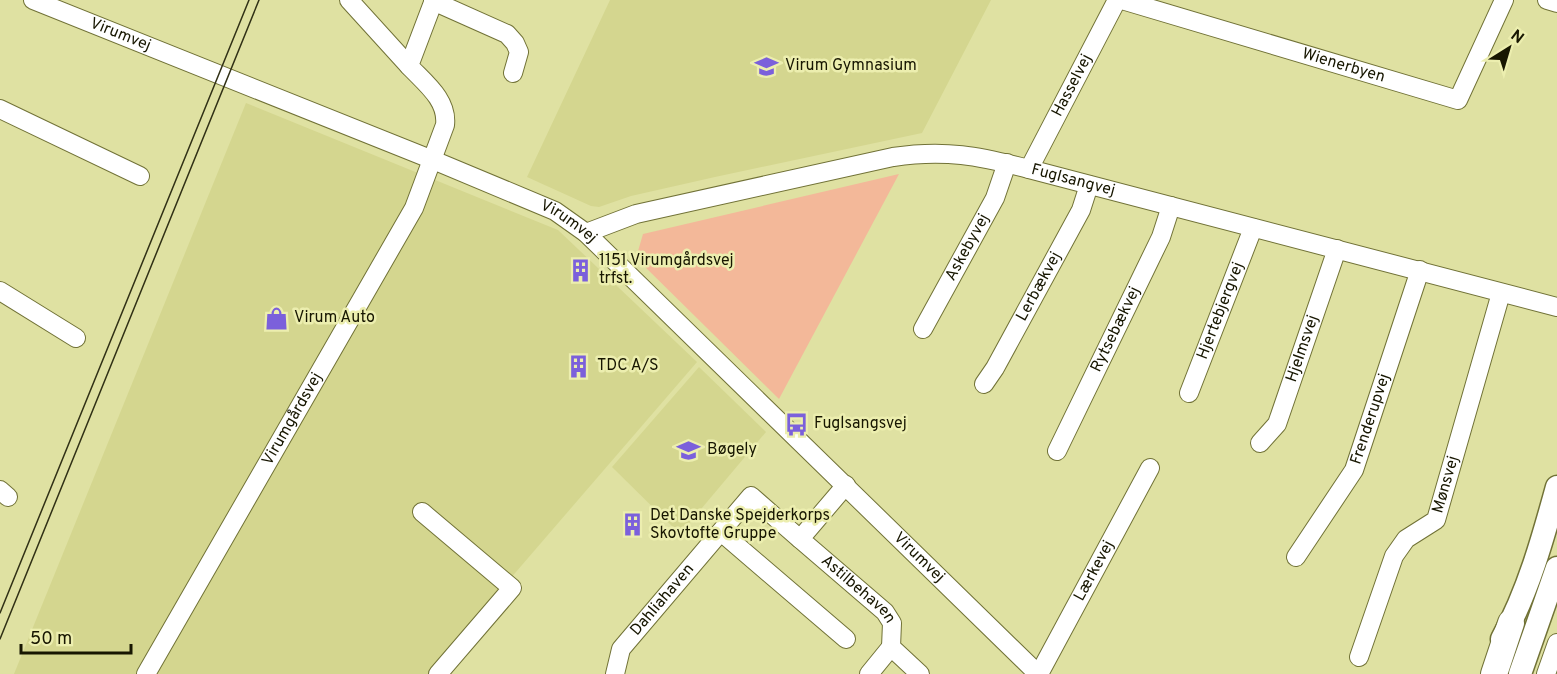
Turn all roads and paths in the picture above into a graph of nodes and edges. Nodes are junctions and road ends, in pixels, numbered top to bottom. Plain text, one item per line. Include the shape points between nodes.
1 (33, 0) edge
2 (349, 0) edge
3 (1117, 0) edge
4 (1122, 0) edge
5 (1504, 0) edge
6 (1546, 0) edge
7 (434, 1) edge
8 (1557, 3) edge
9 (409, 66) junction
10 (513, 73) dead end
11 (0, 109) edge
12 (433, 160) junction
13 (1007, 163) junction
14 (1029, 169) junction
15 (140, 176) dead end
16 (1089, 185) junction
17 (1171, 206) junction
18 (1253, 228) junction
19 (586, 233) junction
20 (1337, 249) junction
21 (1420, 270) junction
22 (0, 291) edge
23 (1501, 293) junction
24 (1557, 307) edge
25 (923, 329) dead end
26 (76, 338) dead end
27 (984, 384) dead end
28 (1189, 393) dead end
29 (1260, 443) dead end
30 (1057, 451) dead end
31 (1150, 468) dead end
32 (846, 485) junction
33 (1557, 487) edge
34 (422, 512) dead end
35 (721, 532) junction
36 (801, 539) junction
37 (1296, 557) dead end
38 (1557, 568) edge
39 (1511, 623) junction
40 (846, 639) dead end
41 (1557, 643) edge
42 (891, 647) junction
43 (1359, 657) dead end
44 (146, 674) edge
45 (438, 674) edge
46 (615, 674) edge
47 (869, 674) edge
48 (920, 674) edge
49 (1038, 674) edge
50 (1482, 674) edge
51 (1494, 674) edge
52 (1520, 674) edge
53 (1546, 674) edge

1 - 12 street, Virumvej
2 - 9 street
3 - 14 street, Hasselvej
4 - 5 street, Wienerbyen via 1458,100
6 - 8 street
7 - 9 street
7 - 10 street via 507,34 519,52
9 - 12 street, Virumgårdsvej via 439,99 446,116
11 - 15 street
12 - 19 street, Virumvej via 555,211
12 - 44 street, Virumgårdsvej via 414,208
13 - 14 street, Fuglsangvej
13 - 19 street, Fuglsangvej via 948,153 893,157 636,214
13 - 25 street, Askebyvej via 995,198
14 - 16 street, Fuglsangvej
16 - 17 street, Fuglsangvej
16 - 27 street, Lerbækvej via 1081,210
17 - 18 street, Fuglsangvej
17 - 30 street, Rytsebækvej via 1161,237
18 - 20 street, Fuglsangvej
18 - 28 street, Hjertebjergvej
19 - 32 street, Virumvej
20 - 21 street, Fuglsangvej
20 - 29 street, Hjelmsvej via 1277,424
21 - 23 street, Fuglsangvej
21 - 37 street, Frenderupvej via 1354,470
22 - 26 street
23 - 24 street, Fuglsangvej
23 - 43 street, Mønsvej via 1436,520 1406,539 1394,556
31 - 49 street, Lærkevej
32 - 36 street
32 - 49 street, Virumvej
33 - 39 main road via 1542,544
34 - 45 street via 513,588
35 - 36 street, Dahliahaven via 751,496
35 - 40 street
35 - 46 street, Dahliahaven via 621,649
36 - 42 street, Astilbehaven via 885,612 892,623
38 - 52 main road
39 - 50 main road
39 - 51 highway
41 - 53 street
42 - 47 street
42 - 48 street, Astilbehaven

